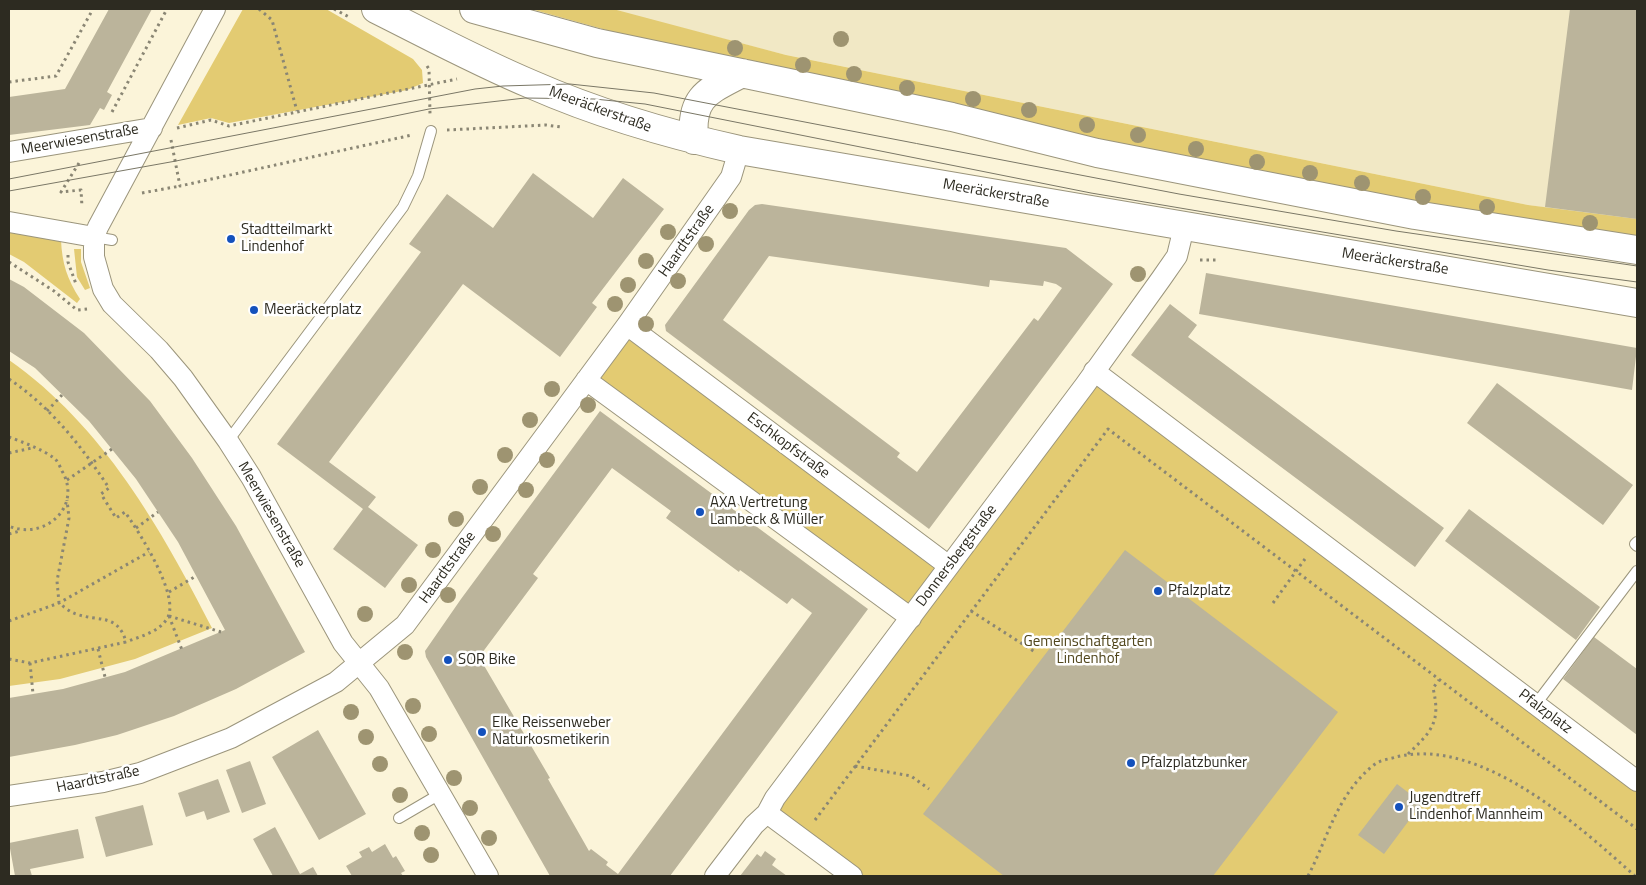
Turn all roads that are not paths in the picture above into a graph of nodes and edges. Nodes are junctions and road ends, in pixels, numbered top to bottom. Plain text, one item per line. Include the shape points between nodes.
1 (215, 9) edge
2 (474, 9) edge
3 (367, 16) edge
4 (742, 73) junction
5 (160, 129) junction
6 (430, 131) road end
7 (694, 140) junction
8 (738, 150) junction
9 (9, 152) edge
10 (9, 222) edge
11 (1184, 227) junction
12 (103, 239) junction
13 (1637, 250) edge
14 (1637, 303) edge
15 (627, 325) junction
16 (1094, 371) junction
17 (586, 380) junction
18 (228, 441) junction
19 (1637, 542) edge
20 (1637, 546) edge
21 (949, 566) junction
22 (1637, 571) edge
23 (911, 618) junction
24 (359, 663) junction
25 (1536, 704) junction
26 (1637, 781) edge
27 (440, 794) junction
28 (9, 796) edge
29 (767, 813) junction
30 (399, 818) dead end
31 (488, 876) edge
32 (715, 876) edge
33 (852, 876) edge

1 - 5 street
2 - 4 street via 597,43
3 - 7 street, Meeräckerstraße via 532,85 659,131
4 - 7 street via 710,90 698,102 694,116
4 - 13 street via 952,116 1097,153 1167,167 1415,215
5 - 9 street, Meerwiesenstraße
5 - 12 street
6 - 18 lane via 418,176 403,207
7 - 8 street, Meeräckerstraße
8 - 11 street, Meeräckerstraße
8 - 15 street, Haardtstraße via 731,177
10 - 12 street
11 - 14 street, Meeräckerstraße
11 - 16 street, Donnersbergstraße via 1177,256
12 - 18 street, Meerwiesenstraße via 94,257 98,276 112,304 160,350
15 - 17 street, Haardtstraße
15 - 21 street, Eschkopfstraße
16 - 21 street, Donnersbergstraße
16 - 25 street, Pfalzplatz
17 - 23 street
17 - 24 street, Haardtstraße via 405,625
18 - 24 street, Meerwiesenstraße via 343,643
19 - 20 lane
21 - 23 street, Donnersbergstraße
22 - 25 lane
23 - 29 street, Donnersbergstraße
24 - 27 street, Meerwiesenstraße via 379,688
24 - 28 street, Haardtstraße via 336,682 292,707 232,738 190,755 140,773 102,782
25 - 26 street, Pfalzplatz
27 - 30 lane
27 - 31 street, Meerwiesenstraße
29 - 32 street, Donnersbergstraße
29 - 33 street

